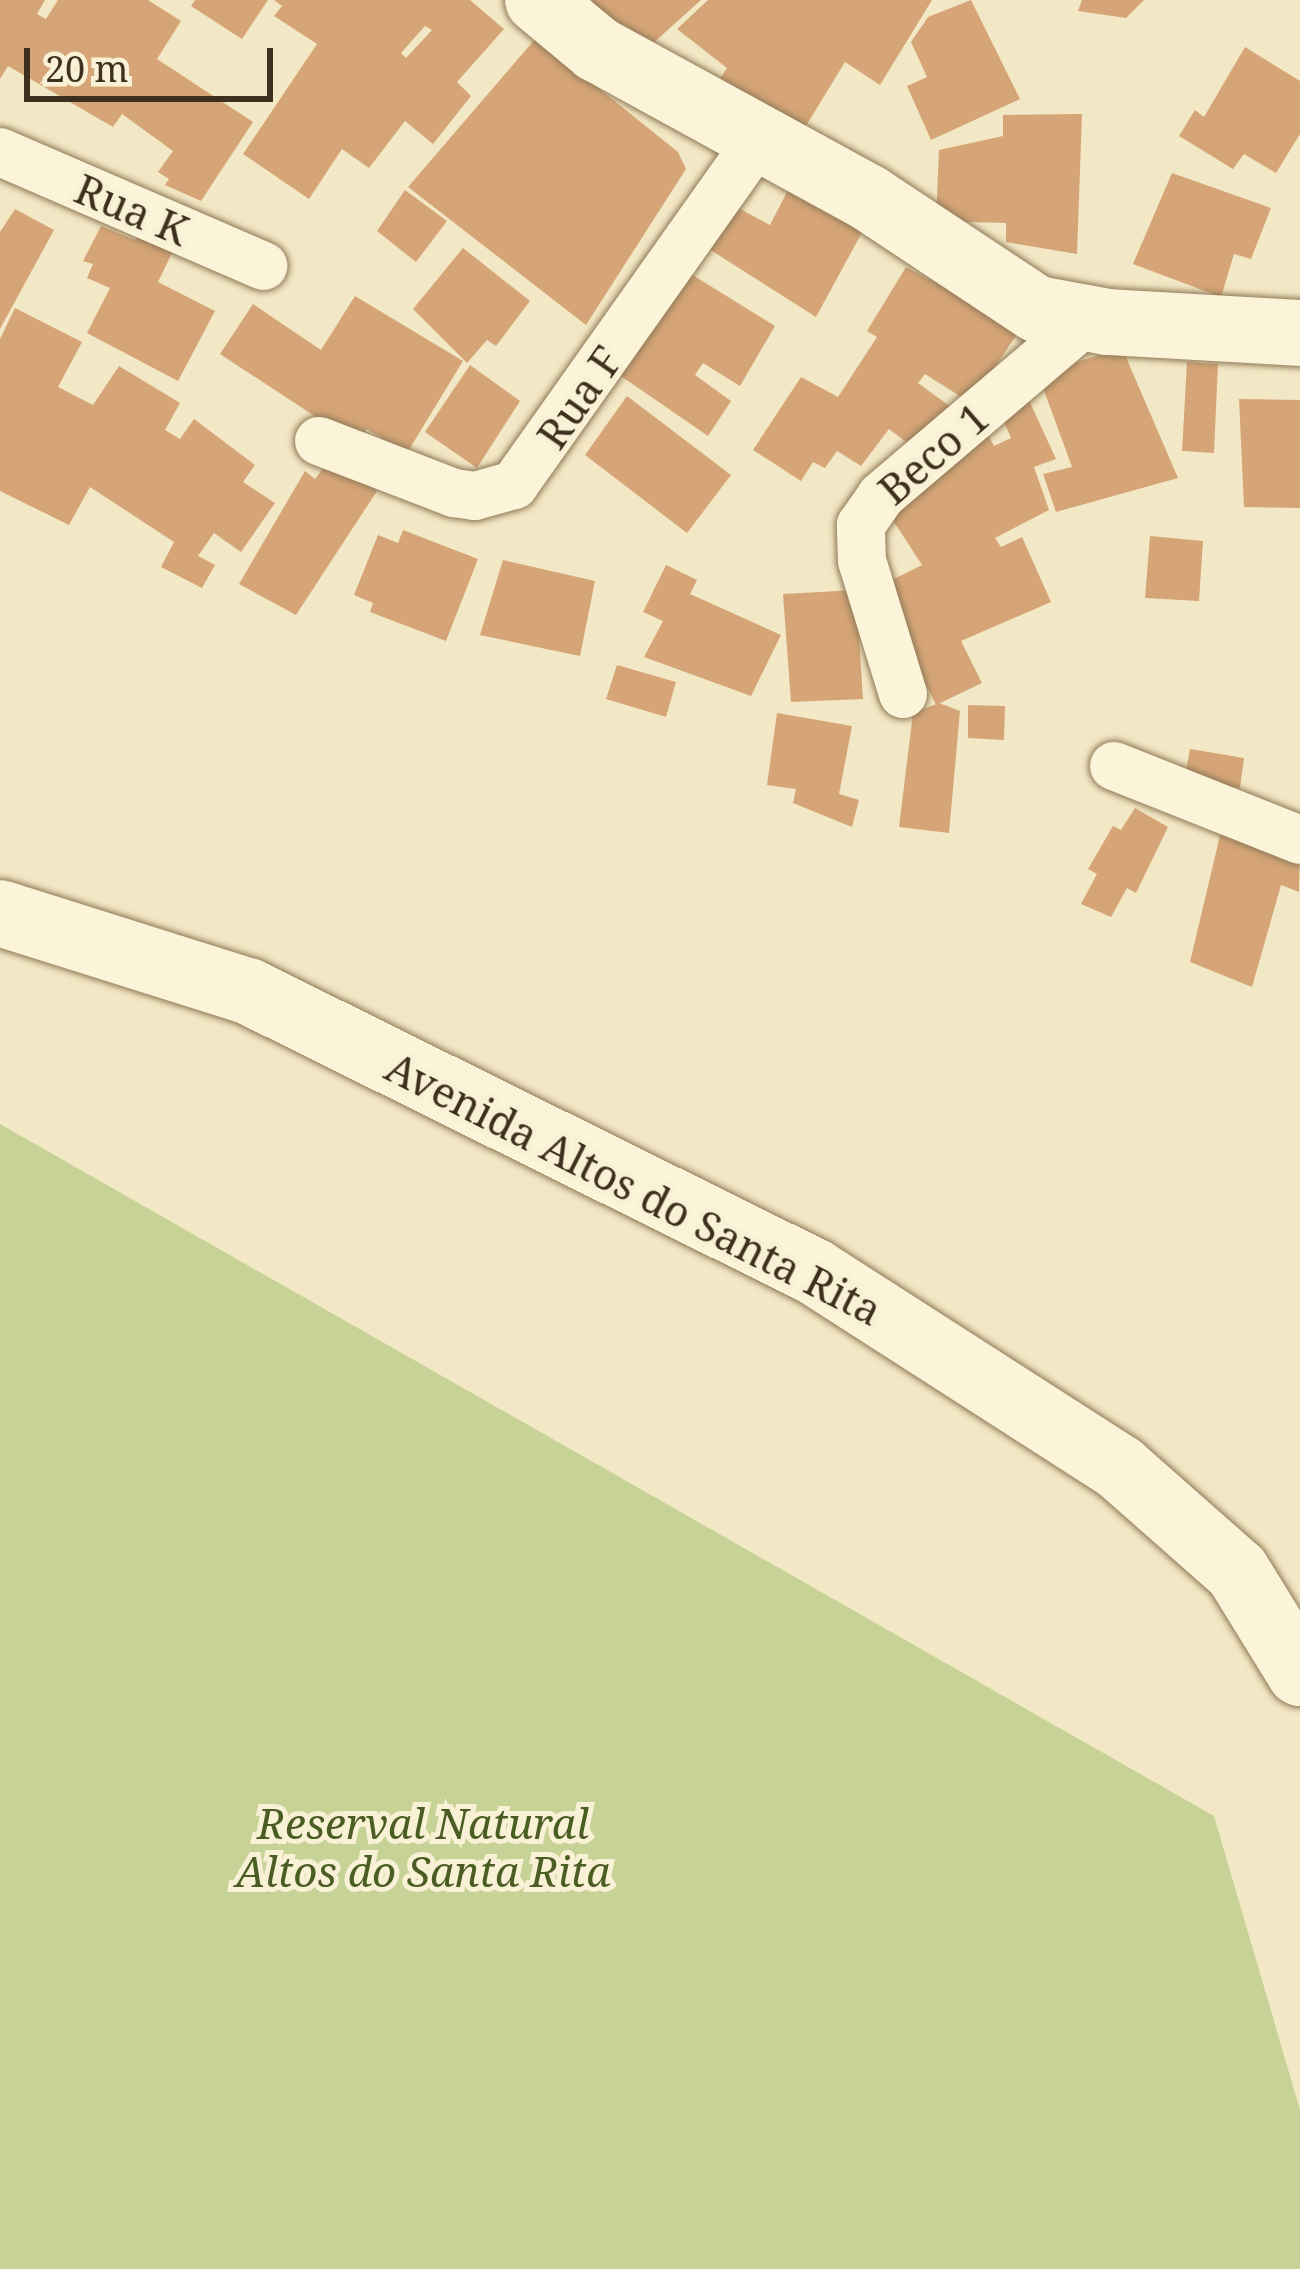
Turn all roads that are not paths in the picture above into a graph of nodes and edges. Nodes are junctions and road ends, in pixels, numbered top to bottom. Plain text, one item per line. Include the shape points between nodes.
1 (538, 0) edge
2 (760, 138) junction
3 (0, 152) edge
4 (263, 266) dead end
5 (1090, 318) junction
6 (1300, 333) edge
7 (319, 442) dead end
8 (903, 694) dead end
9 (1114, 766) dead end
10 (1300, 841) edge
11 (0, 913) edge
12 (1300, 1672) edge

1 - 2 street via 598,49
2 - 5 street via 1036,309
2 - 7 lane, Rua F via 514,485 454,493
3 - 4 lane, Rua K
5 - 6 street
5 - 8 lane, Beco 1 via 881,496 861,525 862,561
9 - 10 lane
11 - 12 street, Avenida Altos do Santa Rita via 248,991 815,1271 1120,1468 1237,1571

